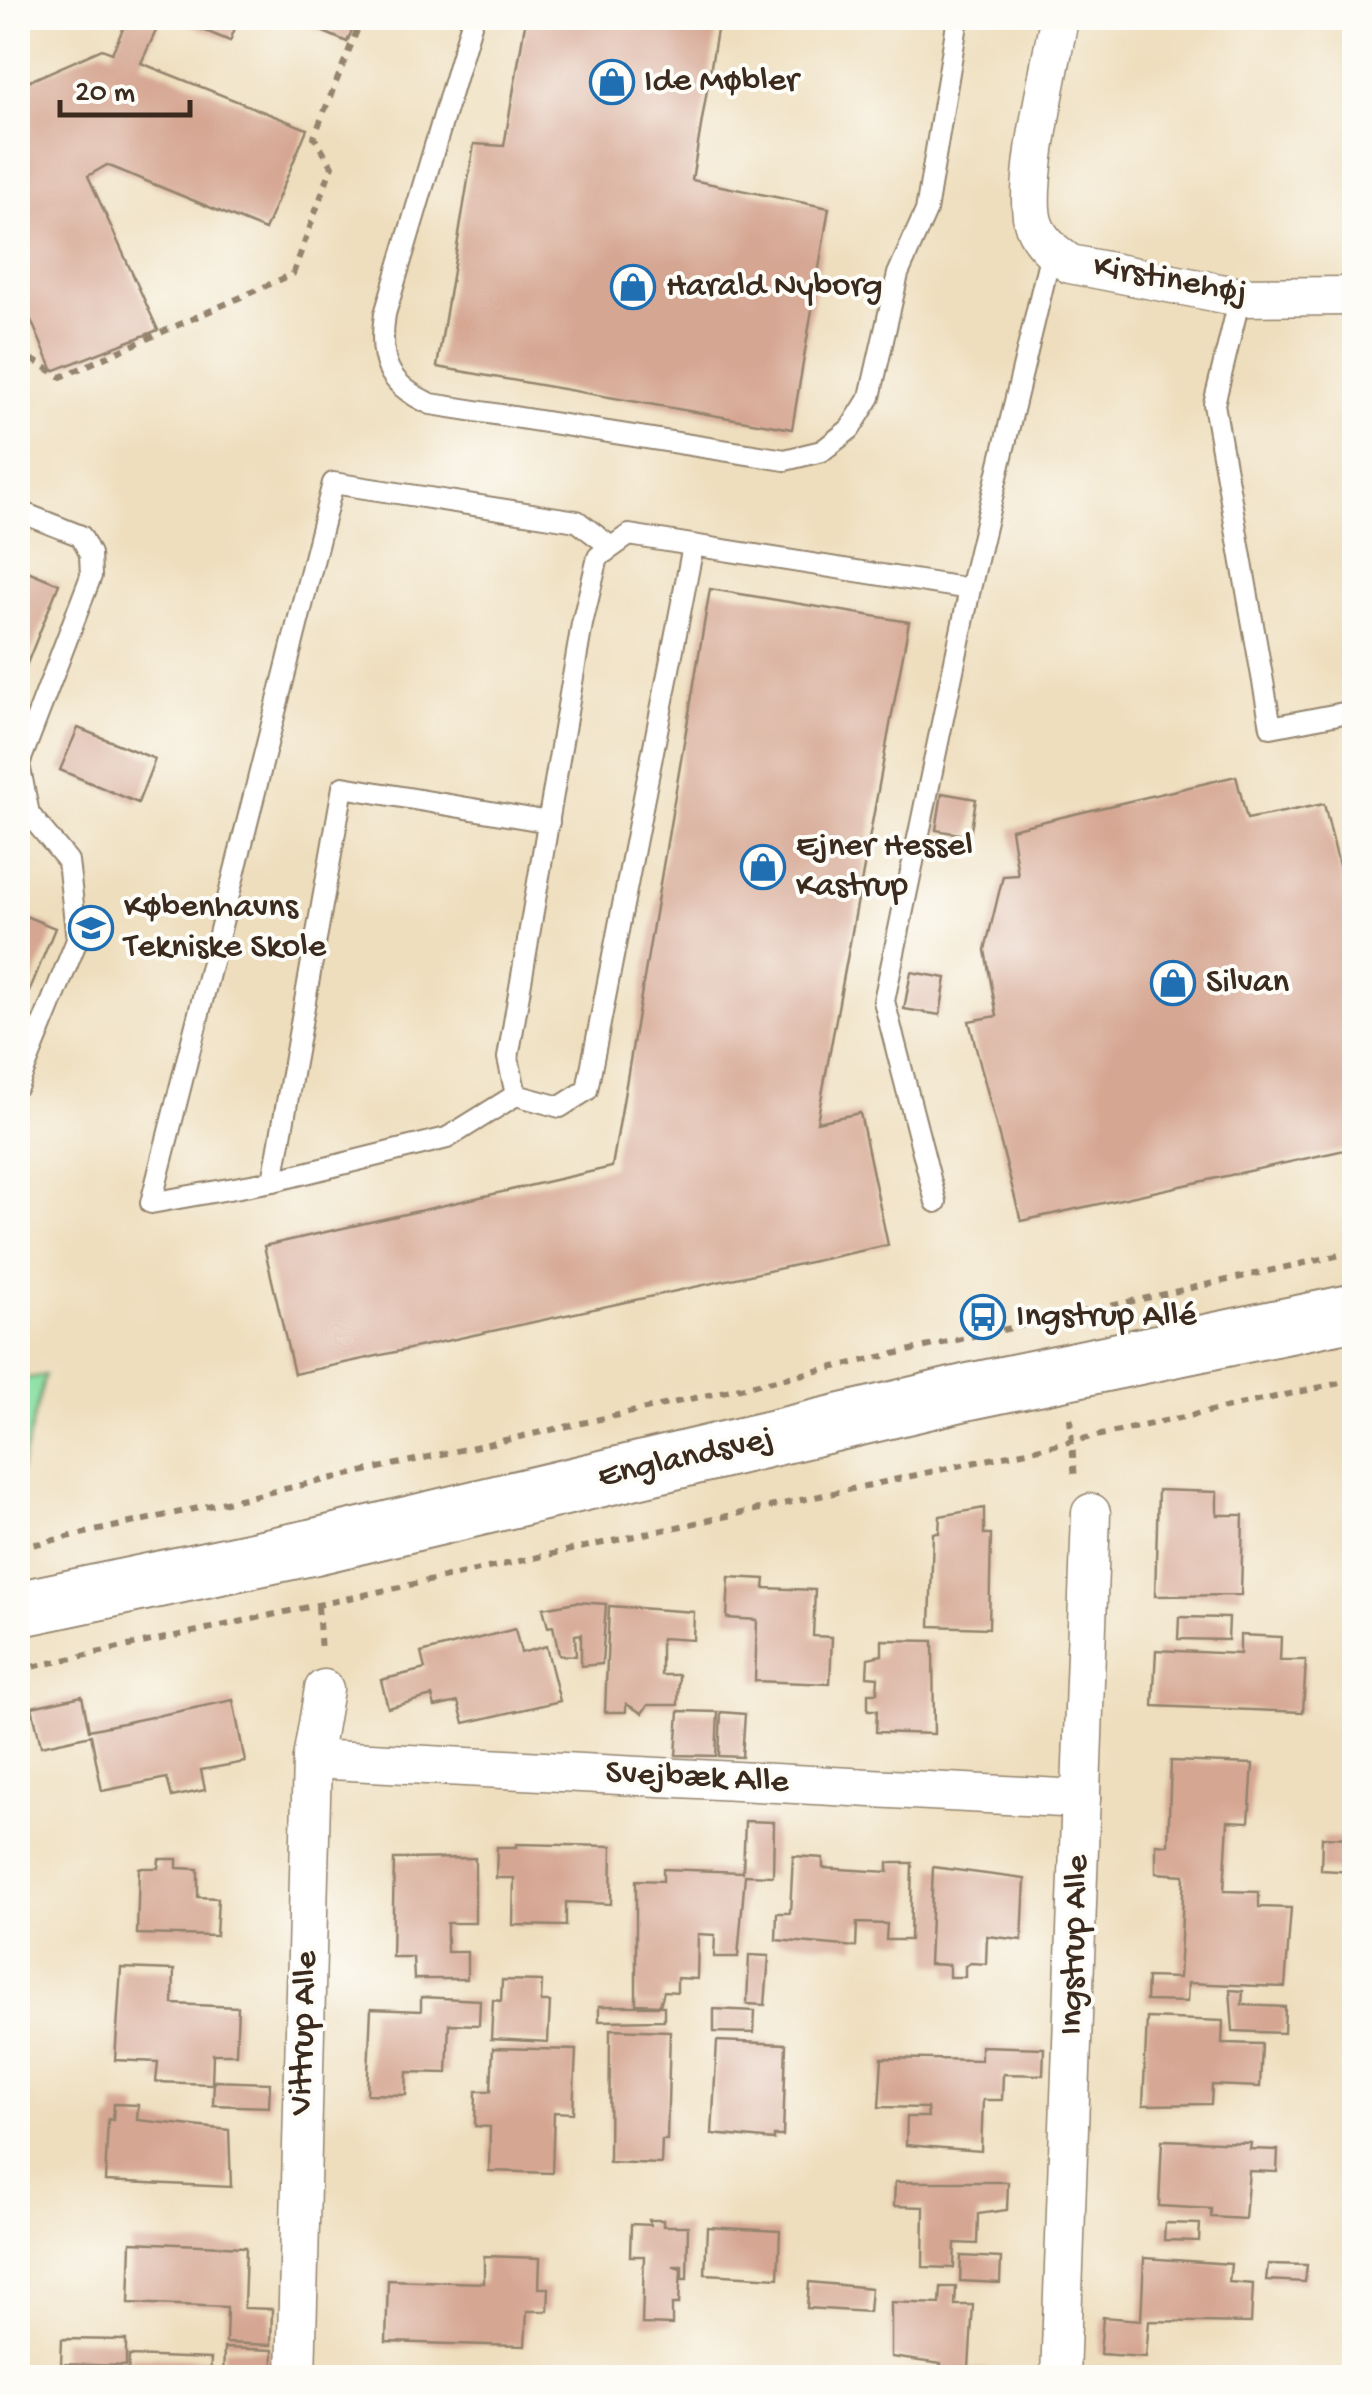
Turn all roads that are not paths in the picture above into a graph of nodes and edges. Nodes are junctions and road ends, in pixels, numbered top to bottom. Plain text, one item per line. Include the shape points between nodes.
1 (473, 18) edge
2 (958, 18) edge
3 (1059, 18) edge
4 (1051, 252) junction
5 (1354, 296) edge
6 (1240, 298) junction
7 (18, 511) edge
8 (693, 546) junction
9 (612, 548) junction
10 (970, 589) junction
11 (1354, 711) edge
12 (549, 822) junction
13 (18, 1086) edge
14 (516, 1095) junction
15 (272, 1181) junction
16 (936, 1202) dead end
17 (1354, 1312) edge
18 (1091, 1513) dead end
19 (18, 1609) edge
20 (324, 1689) dead end
21 (312, 1759) junction
22 (1081, 1799) junction
23 (296, 2378) edge
24 (1060, 2378) edge

1 - 2 lane via 382,339 389,376 431,404 785,460 822,451 862,416 898,274 926,211
3 - 4 street, Kirstinehøj via 1032,184 1032,222
4 - 6 street, Kirstinehøj via 1070,264
4 - 10 lane
5 - 6 street, Kirstinehøj
6 - 11 lane via 1214,404 1271,727
7 - 13 lane via 80,536 91,576 19,764 29,814 68,861 77,940
8 - 9 lane via 630,536
8 - 10 lane
8 - 14 lane via 587,1090 560,1107
9 - 12 lane via 598,557 586,608
9 - 15 lane via 577,521 333,482 151,1204
10 - 16 lane via 884,1001
12 - 14 lane via 508,1058
12 - 15 lane via 343,788
14 - 15 lane via 447,1138
17 - 19 main road, Englandsvej via 967,1392 313,1547
18 - 22 street, Ingstrup Alle
20 - 21 street, Vittrup Alle
21 - 22 street, Svejbæk Alle
21 - 23 street, Vittrup Alle
22 - 24 street, Ingstrup Alle

